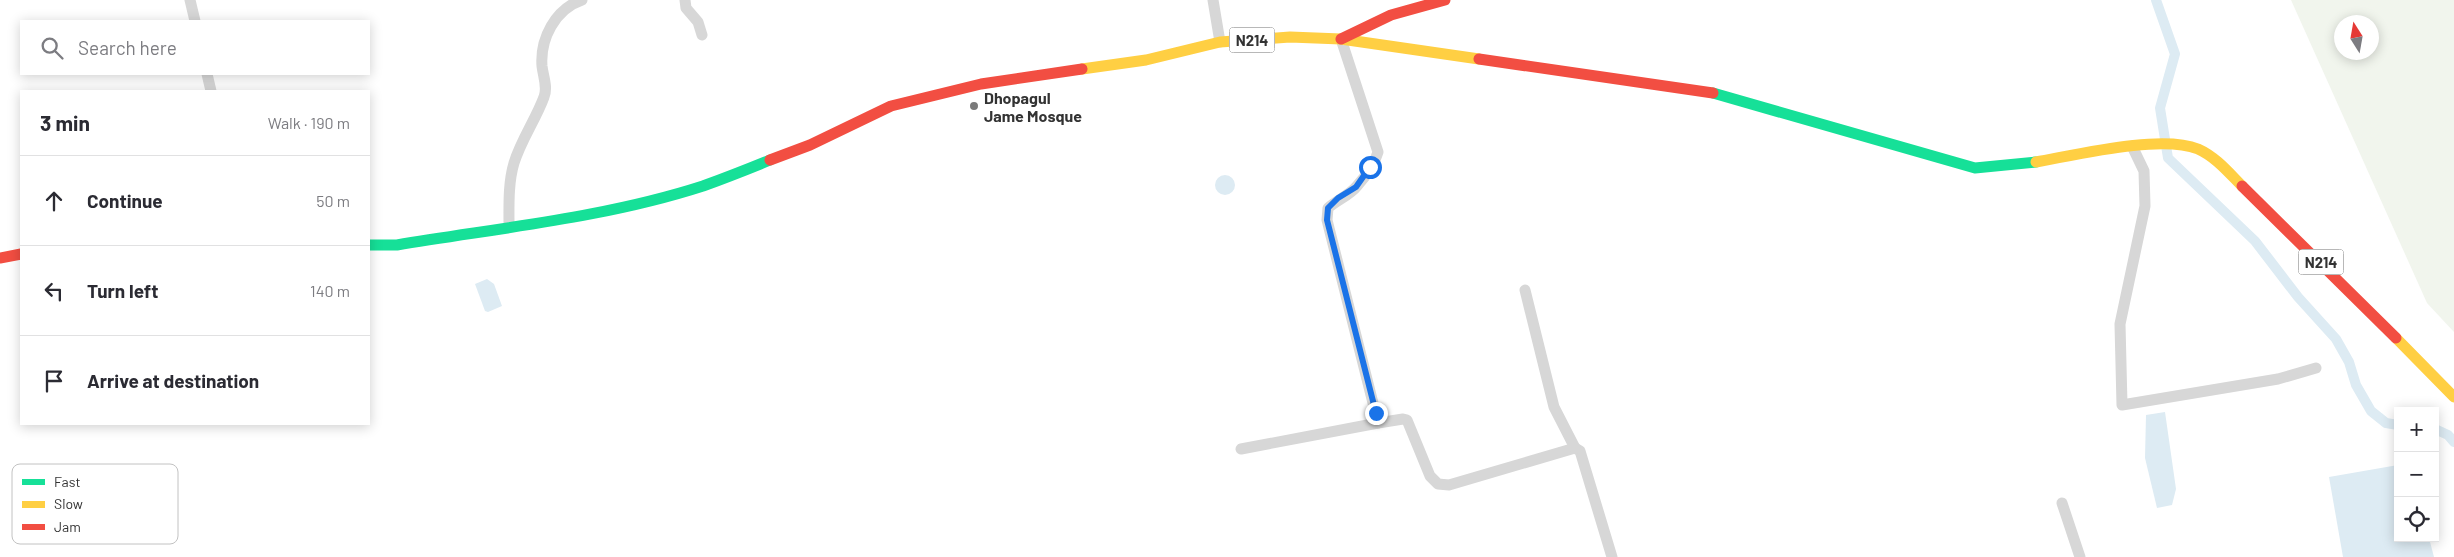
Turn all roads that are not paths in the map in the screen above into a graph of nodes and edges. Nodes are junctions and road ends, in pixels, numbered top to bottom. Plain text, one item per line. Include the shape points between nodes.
1 (190, 0) edge
2 (582, 0) edge
3 (685, 0) edge
4 (1213, 0) edge
5 (1445, 0) edge
6 (195, 20) edge
7 (702, 35) dead end
8 (1341, 39) junction
9 (1220, 42) junction
10 (207, 75) edge
11 (211, 90) edge
12 (2132, 146) junction
13 (509, 227) junction
14 (370, 245) edge
15 (20, 254) edge
16 (0, 258) edge
17 (1525, 290) dead end
18 (2316, 368) dead end
19 (2454, 397) edge
20 (1378, 423) junction
21 (1241, 448) dead end
22 (1574, 448) junction
23 (2062, 502) dead end
24 (1612, 557) edge
25 (2080, 557) edge

1 - 6 street
2 - 13 street via 573,3 557,17 544,40 545,96 514,162
3 - 7 street via 686,8 698,22
4 - 9 street
5 - 8 main road via 1391,14
8 - 9 main road, N214 via 1290,37
8 - 12 main road, N214 via 1708,92 1975,168 2017,165
8 - 20 street via 1378,152 1356,187 1328,208 1327,220
9 - 13 main road, N214 via 1146,60 981,84 930,95 891,106 810,145 702,186 631,204
10 - 11 street
12 - 18 street via 2144,171 2145,206 2120,324 2122,405 2269,380
12 - 19 main road, N214 via 2177,144 2215,159
13 - 14 main road, N214 via 397,246
15 - 16 main road
17 - 22 street via 1554,407
20 - 21 street
20 - 22 street via 1407,420 1430,476 1438,484 1450,485
22 - 24 street via 1583,457
23 - 25 street

